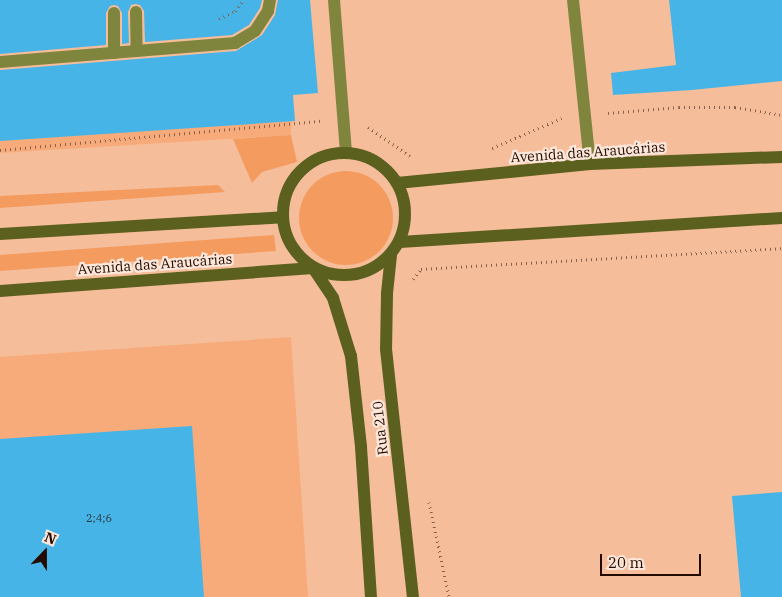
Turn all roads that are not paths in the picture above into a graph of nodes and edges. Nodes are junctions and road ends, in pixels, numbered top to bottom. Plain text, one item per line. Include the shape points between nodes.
1 (270, 0) edge
2 (334, 0) edge
3 (573, 0) edge
4 (136, 12) dead end
5 (114, 13) dead end
6 (137, 51) junction
7 (114, 52) junction
8 (0, 62) edge
9 (346, 153) junction
10 (782, 157) edge
11 (590, 164) junction
12 (398, 183) junction
13 (282, 217) junction
14 (782, 218) edge
15 (0, 234) edge
16 (400, 242) junction
17 (391, 255) junction
18 (313, 268) junction
19 (0, 290) edge
20 (371, 597) edge
21 (413, 597) edge

1 - 6 street via 268,11 255,31 235,43
2 - 9 street
3 - 11 street
4 - 6 street
5 - 7 street
6 - 7 street
7 - 8 street
9 - 12 main road via 366,157 384,167
9 - 13 main road via 326,156 308,164 293,179 284,197
10 - 11 main road, Avenida das Araucárias
11 - 12 main road, Avenida das Araucárias
12 - 16 main road via 406,212
13 - 15 main road
13 - 18 main road via 286,237 297,255
14 - 16 main road
16 - 17 main road
17 - 18 main road via 375,268 354,275 333,275
17 - 21 main road, Rua 210 via 386,349
18 - 19 main road, Avenida das Araucárias
18 - 20 main road, Rua 210 via 334,298 351,356

